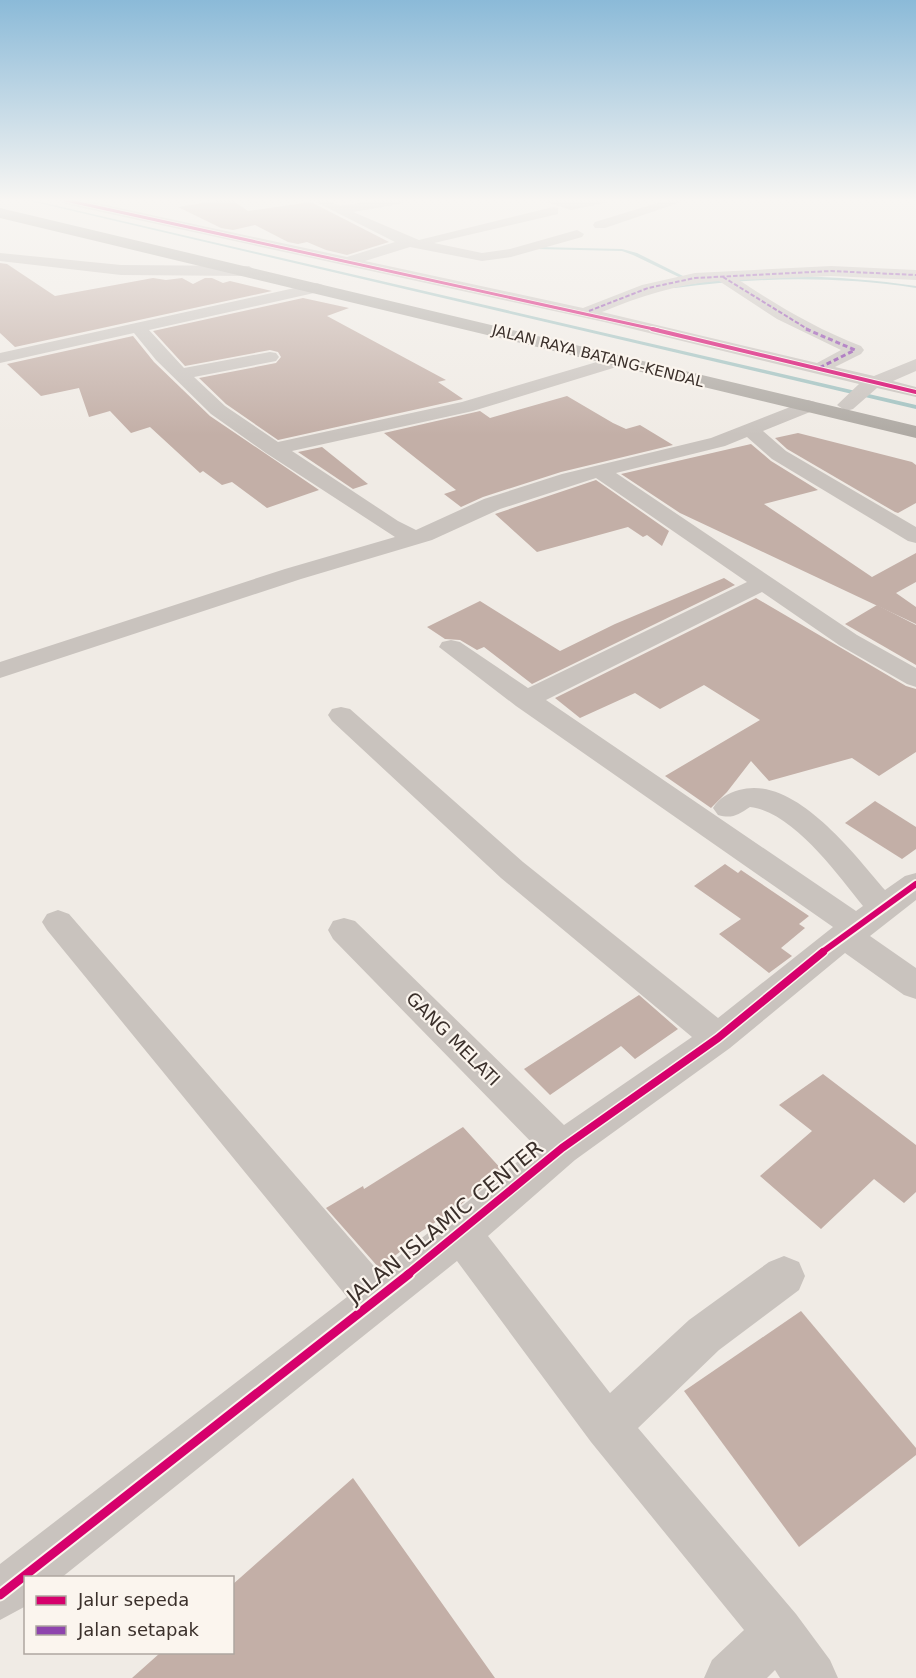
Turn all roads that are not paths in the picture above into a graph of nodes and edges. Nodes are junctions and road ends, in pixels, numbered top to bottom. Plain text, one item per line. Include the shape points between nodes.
1 (278, 278) edge
2 (338, 278) edge
3 (426, 278) edge
4 (694, 278) edge
5 (698, 278) edge
6 (756, 278) edge
7 (729, 281) junction
8 (317, 288) junction
9 (592, 315) junction
10 (138, 327) junction
11 (0, 357) edge
12 (270, 357) dead end
13 (618, 361) junction
14 (916, 364) edge
15 (818, 369) junction
16 (180, 374) junction
17 (916, 392) edge
18 (860, 393) junction
19 (808, 406) junction
20 (916, 421) edge
21 (750, 430) junction
22 (916, 432) edge
23 (273, 449) junction
24 (600, 471) junction
25 (916, 536) edge
26 (413, 537) junction
27 (763, 583) junction
28 (451, 647) dead end
29 (0, 670) edge
30 (916, 679) edge
31 (525, 700) junction
32 (341, 715) dead end
33 (728, 808) dead end
34 (916, 884) edge
35 (58, 922) dead end
36 (862, 924) junction
37 (344, 930) dead end
38 (916, 986) edge
39 (718, 1038) junction
40 (562, 1148) junction
41 (461, 1233) junction
42 (784, 1276) dead end
43 (376, 1300) junction
44 (607, 1426) junction
45 (24, 1576) edge
46 (24, 1576) edge
47 (0, 1595) edge
48 (778, 1632) junction
49 (730, 1678) edge
50 (812, 1678) edge

1 - 8 highway, JALAN RAYA BATANG-KENDAL
2 - 18 highway, JALAN RAYA BATANG-KENDAL
3 - 9 street
4 - 9 street via 648,288
5 - 7 street
6 - 7 street
7 - 15 street via 818,335 855,350
8 - 10 street
8 - 13 highway, JALAN RAYA BATANG-KENDAL
9 - 15 street
10 - 11 street
10 - 16 street
12 - 16 street
13 - 19 highway, JALAN RAYA BATANG-KENDAL
13 - 23 street via 466,407
14 - 18 street
15 - 18 street
16 - 23 street via 218,410
17 - 18 street
18 - 20 highway, JALAN RAYA BATANG-KENDAL
19 - 21 street
19 - 22 highway, JALAN RAYA BATANG-KENDAL
21 - 24 street via 718,442
21 - 25 street via 779,455
23 - 26 street
24 - 26 street via 492,504
24 - 27 street
26 - 29 street
27 - 30 street via 848,640
27 - 31 street
28 - 31 street
31 - 36 street
32 - 39 street via 513,870
33 - 36 street via 751,796 783,807 828,843 845,867
34 - 36 street, JALAN ISLAMIC CENTER
35 - 43 street
36 - 38 street
36 - 39 street, JALAN ISLAMIC CENTER
37 - 40 street, GANG MELATI
39 - 40 street, JALAN ISLAMIC CENTER
40 - 41 street, JALAN ISLAMIC CENTER
41 - 43 street, JALAN ISLAMIC CENTER
41 - 44 street
42 - 44 street via 704,1335
43 - 45 street, JALAN ISLAMIC CENTER
44 - 48 street
46 - 47 street, JALAN ISLAMIC CENTER
48 - 49 street
48 - 50 street

